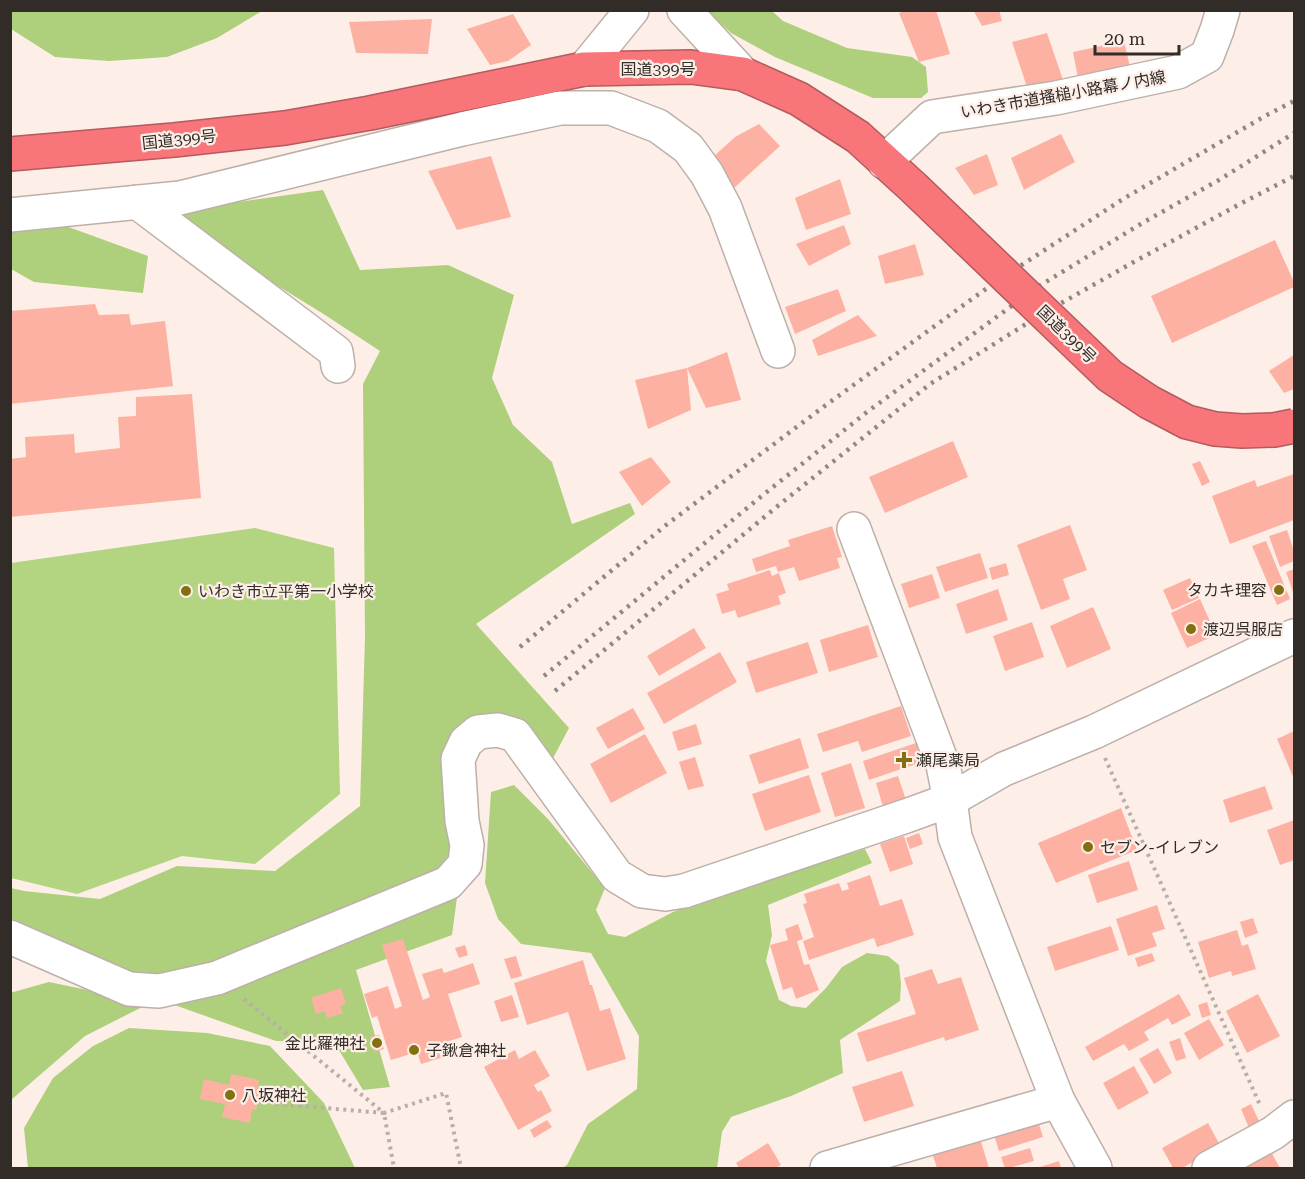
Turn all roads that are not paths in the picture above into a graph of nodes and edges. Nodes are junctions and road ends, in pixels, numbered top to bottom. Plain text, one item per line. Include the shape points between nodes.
1 (632, 10) edge
2 (684, 10) edge
3 (1223, 10) edge
4 (584, 69) junction
5 (640, 69) junction
6 (743, 74) junction
7 (611, 108) junction
8 (10, 154) edge
9 (884, 162) junction
10 (137, 202) junction
11 (10, 215) edge
12 (778, 351) dead end
13 (338, 366) dead end
14 (1294, 426) edge
15 (854, 530) dead end
16 (1294, 636) edge
17 (950, 800) junction
18 (10, 937) edge
19 (1058, 1101) junction
20 (1283, 1125) edge
21 (827, 1168) edge
22 (1095, 1168) edge
23 (1209, 1168) edge

1 - 4 street
2 - 6 street
3 - 9 street, いわき市道搔槌小路幕ノ内線 via 1207,56 1178,72 1056,98 932,117
4 - 5 highway, 国道399号
4 - 8 highway, 国道399号 via 285,128
5 - 6 highway, 国道399号 via 691,67
5 - 7 street
6 - 9 highway, 国道399号 via 799,99 858,136
7 - 10 street via 560,108 180,198
7 - 12 street via 658,126 688,148 707,174 725,208
9 - 14 highway, 国道399号, bridge via 1110,375 1149,402 1187,422 1215,429 1242,432
10 - 11 street
10 - 13 street via 336,352
15 - 17 street via 943,765
16 - 17 street via 1094,732 1004,769
17 - 18 street via 684,891 642,891 617,876 514,735 498,730 478,732 466,742 458,759 465,864 448,883 217,978 159,991 129,989
17 - 19 street via 955,837
19 - 21 street
19 - 22 street
20 - 23 street

